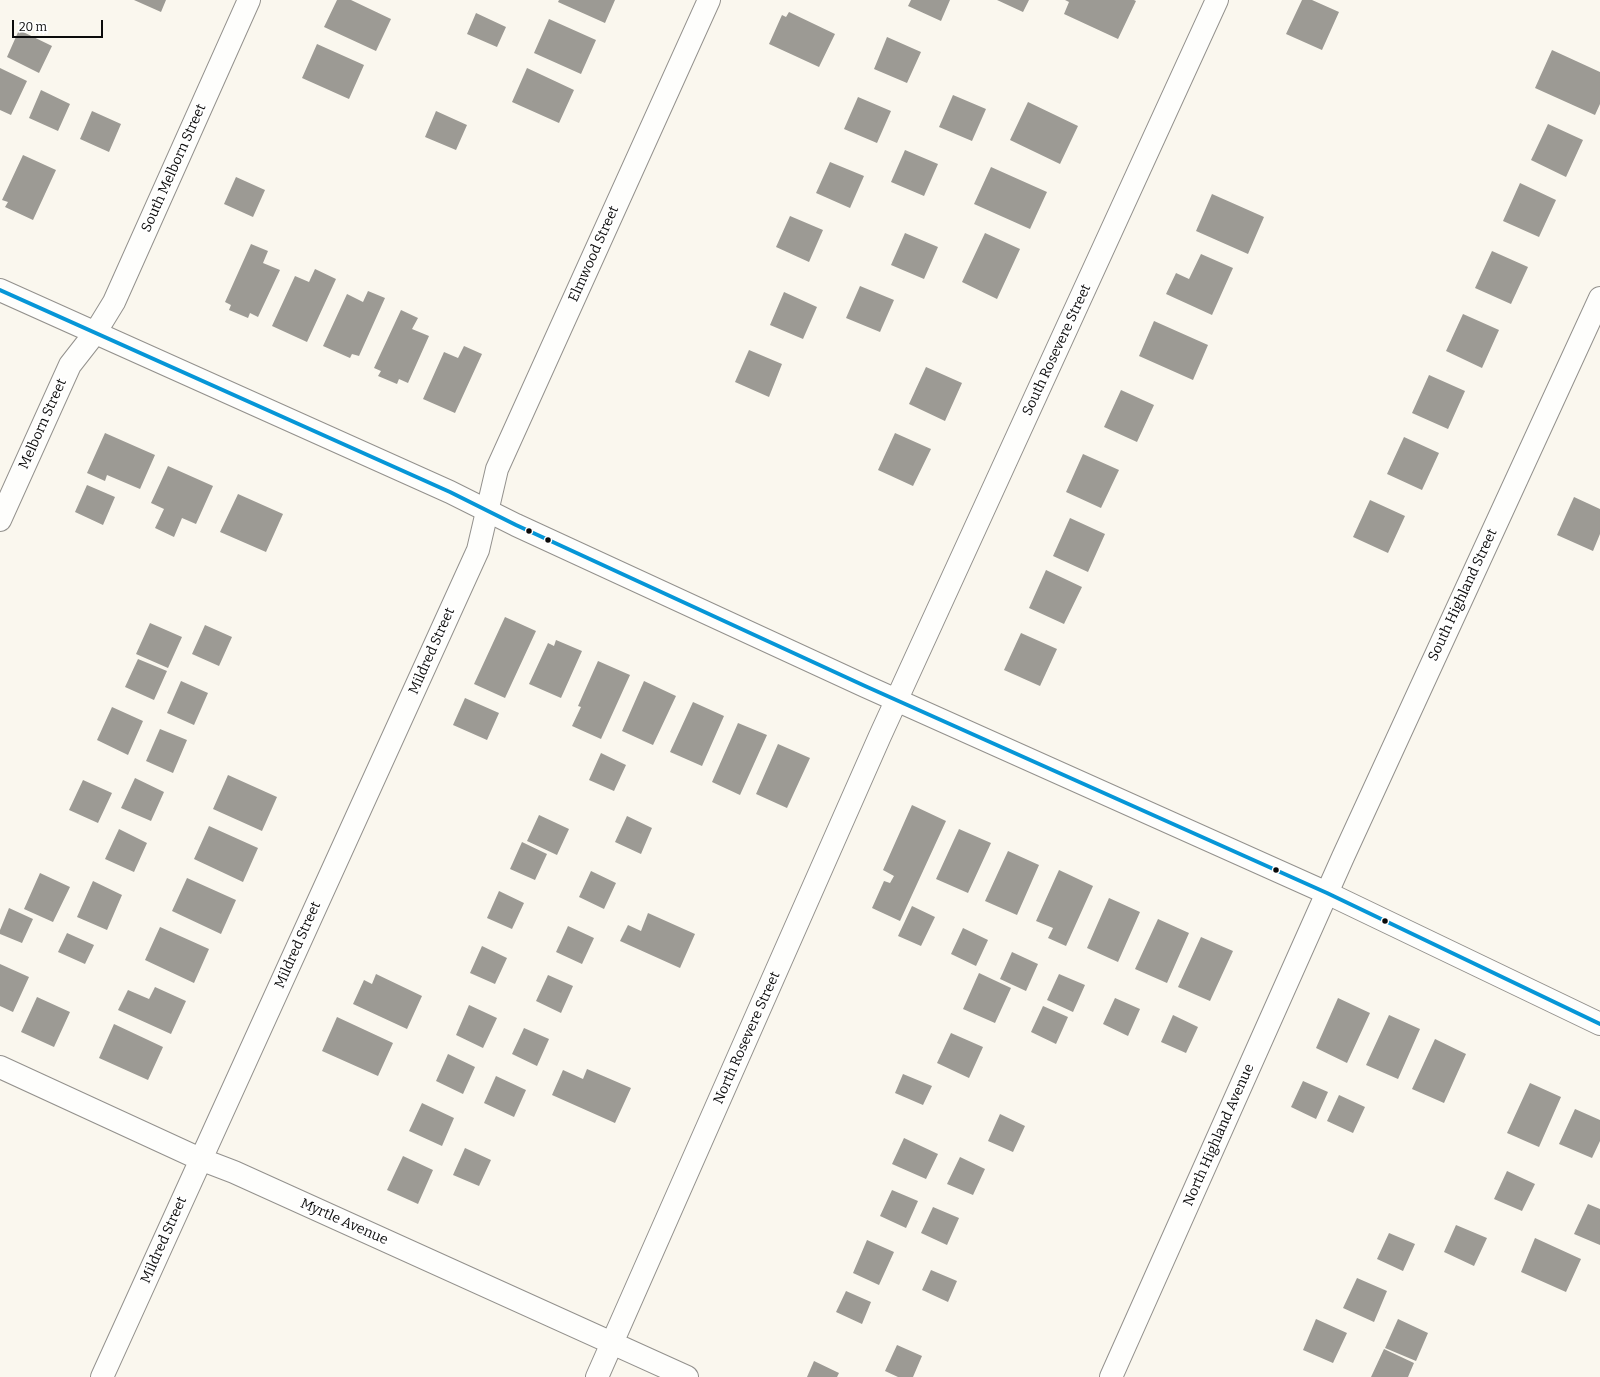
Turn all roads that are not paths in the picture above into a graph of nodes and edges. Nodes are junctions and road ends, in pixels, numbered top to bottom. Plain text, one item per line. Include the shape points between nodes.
1 (249, 0) edge
2 (709, 0) edge
3 (1217, 0) edge
4 (0, 290) edge
5 (1600, 298) edge
6 (95, 333) junction
7 (487, 512) junction
8 (0, 520) edge
9 (896, 699) junction
10 (1327, 893) junction
11 (1600, 1024) edge
12 (0, 1067) edge
13 (200, 1159) junction
14 (612, 1343) junction
15 (102, 1377) edge
16 (597, 1377) edge
17 (687, 1377) edge
18 (1110, 1377) edge

1 - 6 street, South Melborn Street via 114,302
2 - 7 street, Elmwood Street via 497,468
3 - 9 street, South Rosevere Street
4 - 6 street
5 - 10 street, South Highland Street
6 - 7 street via 450,492
6 - 8 street, Melborn Street via 70,365
7 - 9 street
7 - 13 street, Mildred Street via 478,550
9 - 10 street
9 - 14 street, North Rosevere Street
10 - 11 street
10 - 18 street, North Highland Avenue
12 - 13 street, Myrtle Avenue
13 - 14 street, Myrtle Avenue
13 - 15 street, Mildred Street
14 - 16 street, North Rosevere Street
14 - 17 street, Myrtle Avenue

